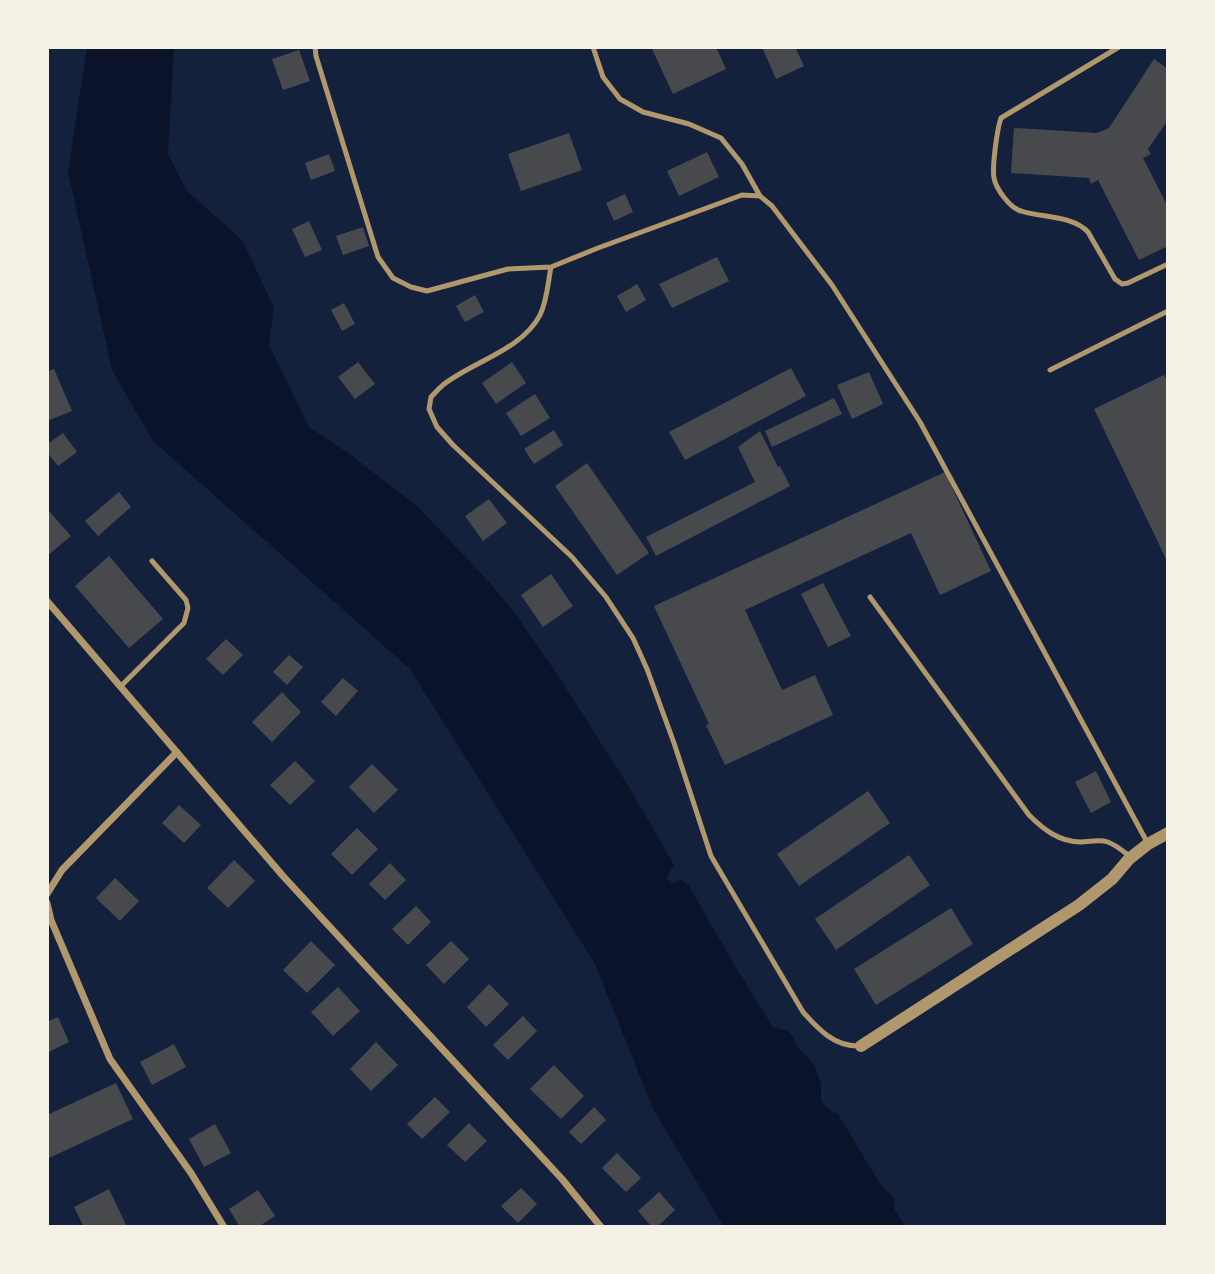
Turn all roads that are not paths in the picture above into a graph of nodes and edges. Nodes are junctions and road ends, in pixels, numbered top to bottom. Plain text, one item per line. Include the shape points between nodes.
1 (315, 47) edge
2 (593, 47) edge
3 (1119, 47) edge
4 (760, 195) junction
5 (1168, 264) edge
6 (551, 267) junction
7 (1168, 311) edge
8 (1050, 370) dead end
9 (152, 561) dead end
10 (870, 597) dead end
11 (47, 601) edge
12 (121, 686) junction
13 (177, 752) junction
14 (1168, 833) edge
15 (1148, 844) junction
16 (1130, 858) junction
17 (47, 894) edge
18 (47, 902) edge
19 (862, 1046) joint
20 (224, 1227) edge
21 (601, 1227) edge

1 - 6 lane via 378,257 393,278 426,291 508,269
2 - 4 lane via 603,77 620,99 721,138
3 - 5 lane via 1001,118 994,178 1017,211 1083,227 1122,284
4 - 6 lane via 742,195
4 - 15 lane via 832,285 920,422
6 - 19 lane via 534,325 504,349 444,384 431,397 429,409 453,445 572,556 606,597 647,669 711,856 803,1012 821,1032 840,1043
7 - 8 lane
9 - 12 lane via 186,600 187,615
10 - 16 lane via 1038,825 1067,841 1110,843
11 - 12 street
12 - 13 street
13 - 17 street via 62,870
13 - 21 street
14 - 15 street
15 - 16 street
16 - 19 street via 1079,905
18 - 20 street via 110,1059

